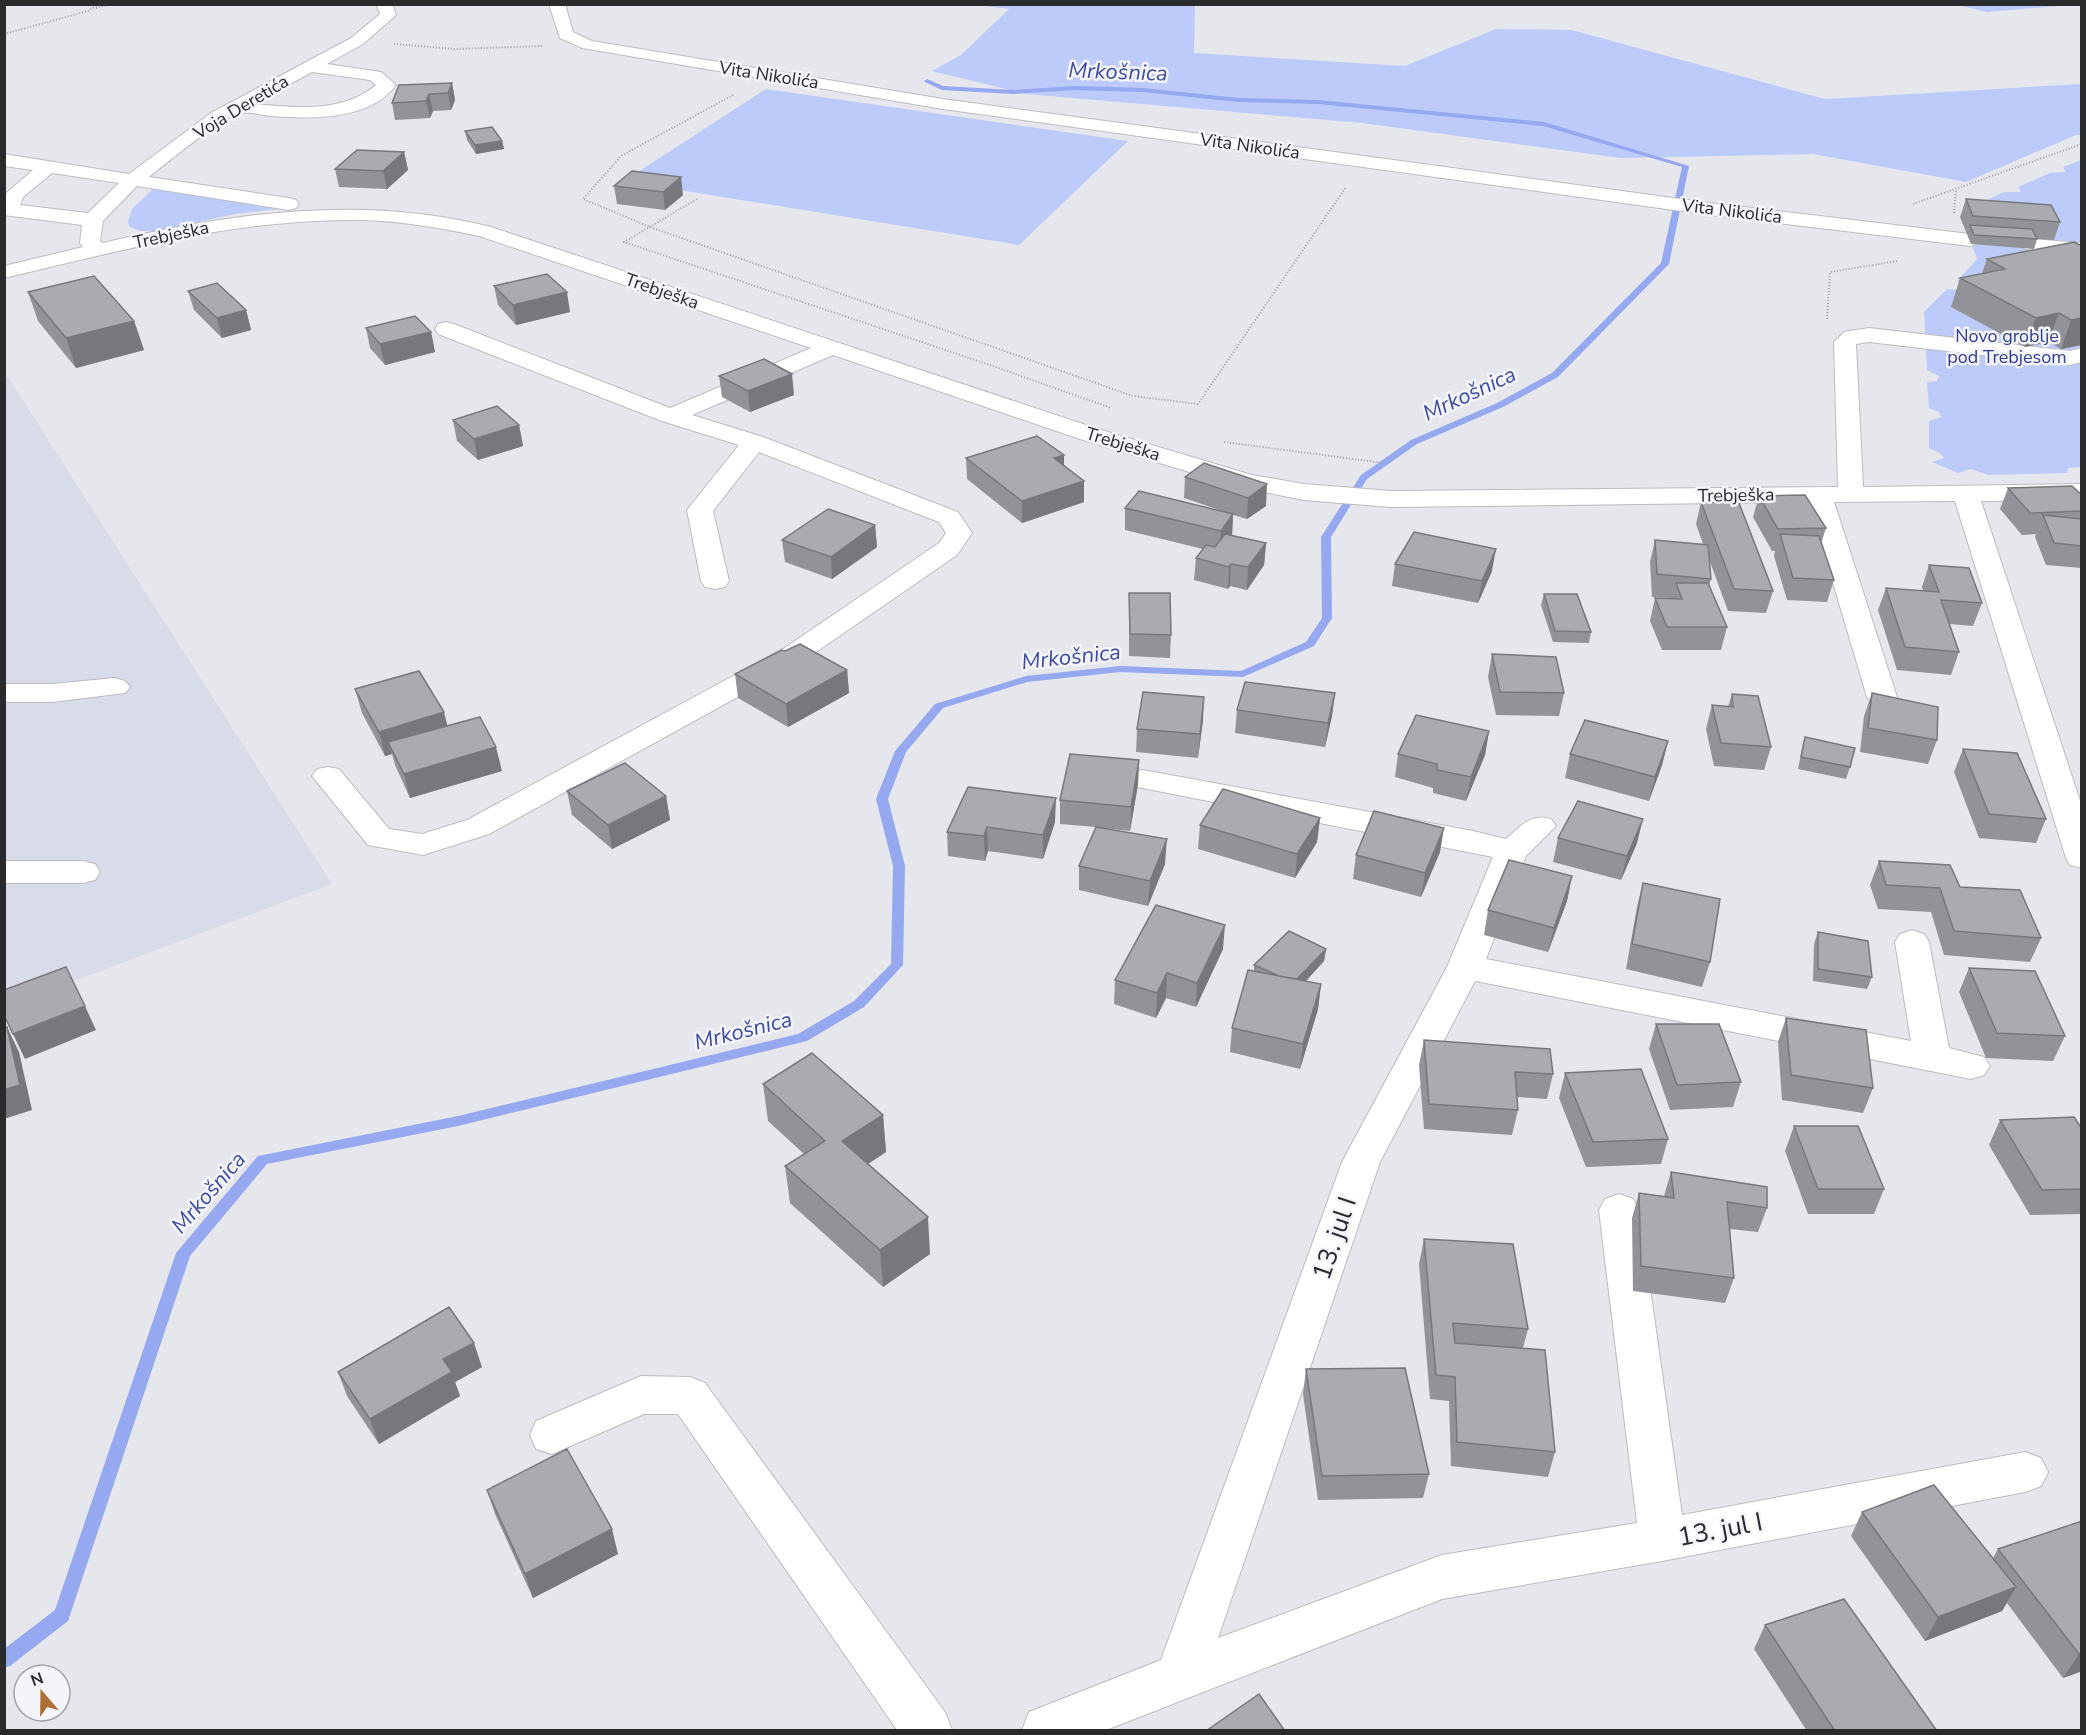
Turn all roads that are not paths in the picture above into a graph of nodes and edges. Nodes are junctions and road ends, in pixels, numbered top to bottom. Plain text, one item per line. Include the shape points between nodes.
1 (384, 4) edge
2 (557, 4) edge
3 (310, 67) junction
4 (235, 107) junction
5 (4, 160) edge
6 (47, 168) junction
7 (135, 179) junction
8 (309, 215) junction
9 (93, 220) junction
10 (1970, 240) edge
11 (2032, 245) edge
12 (99, 250) junction
13 (2081, 250) edge
14 (4, 272) edge
15 (446, 329) dead end
16 (831, 348) junction
17 (2082, 355) edge
18 (670, 416) junction
19 (754, 442) junction
20 (1965, 492) junction
21 (2082, 492) edge
22 (1819, 494) junction
23 (1851, 494) junction
24 (715, 581) dead end
25 (115, 687) dead end
26 (4, 693) edge
27 (1882, 697) edge
28 (328, 776) dead end
29 (1143, 779) dead end
30 (2082, 858) edge
31 (4, 872) edge
32 (83, 872) dead end
33 (1912, 942) dead end
34 (1465, 967) junction
35 (1932, 1058) junction
36 (1971, 1066) dead end
37 (1619, 1210) dead end
38 (552, 1435) dead end
39 (2025, 1472) dead end
40 (1662, 1540) junction
41 (1180, 1676) junction
42 (927, 1731) edge
43 (1047, 1731) edge

1 - 3 street, Voja Deretića via 388,15 357,41
2 - 10 street, Vita Nikolića via 566,35 588,45 943,104 1710,209
3 - 4 street, Voja Deretića
3 - 4 street via 375,76 387,85 378,95 356,106 330,110
4 - 7 street, Voja Deretića
5 - 6 street
6 - 7 street
6 - 9 street via 14,195 9,210
7 - 8 street via 299,206
7 - 9 street, Voja Deretića
8 - 12 street, Trebješka via 202,227
8 - 16 street, Trebješka via 399,216 467,226
9 - 12 street via 90,243
11 - 13 street
12 - 14 street, Trebješka
15 - 18 street
16 - 18 street
16 - 22 street, Trebješka via 1089,434 1248,482 1304,492 1391,499
17 - 23 street via 2070,358 1869,334 1852,337 1845,342
18 - 19 street
19 - 24 street via 700,510
19 - 28 street via 949,517 958,533 948,549 793,655 478,827 423,845 379,838
20 - 21 street, Trebješka
20 - 23 street, Trebješka
20 - 30 street
22 - 23 street, Trebješka
22 - 27 street
25 - 26 street
29 - 34 street, 13. jul I via 1473,841 1526,838
31 - 32 street
33 - 35 street
34 - 35 street
34 - 41 street, 13. jul I via 1361,1162
35 - 36 street
37 - 40 street
38 - 42 street via 641,1395 690,1396
39 - 40 street, 13. jul I
40 - 41 street, 13. jul I via 1442,1577
41 - 43 street, 13. jul I

